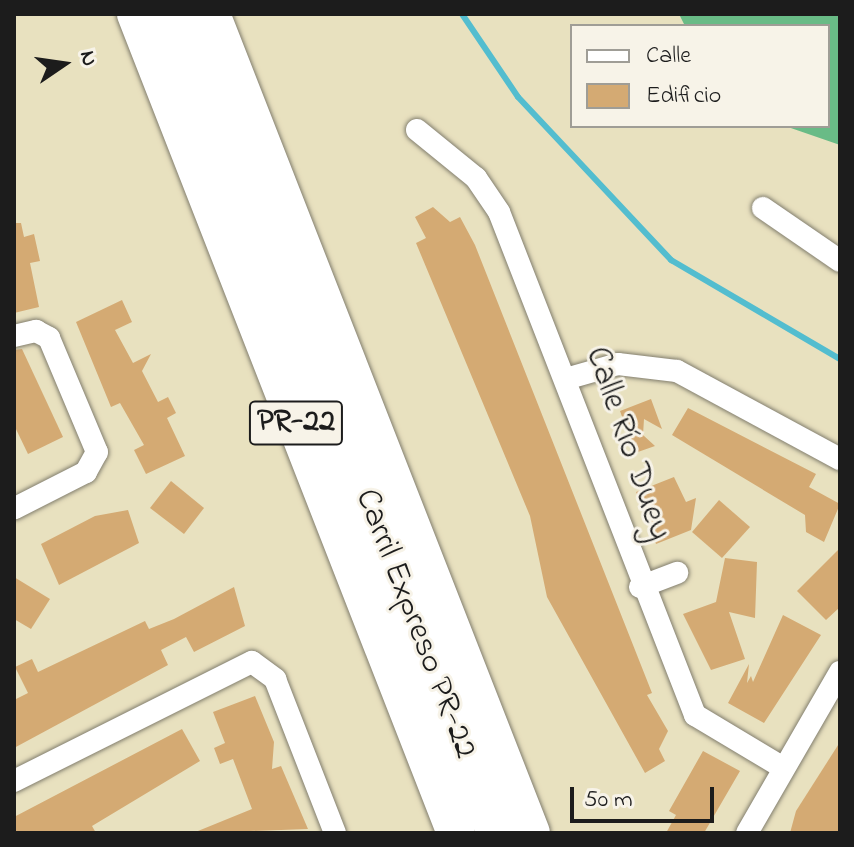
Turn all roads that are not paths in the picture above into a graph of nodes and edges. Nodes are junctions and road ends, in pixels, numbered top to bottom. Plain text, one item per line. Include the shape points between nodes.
1 (136, 14) edge
2 (172, 14) edge
3 (211, 14) edge
4 (417, 130) dead end
5 (763, 208) dead end
6 (840, 261) edge
7 (14, 336) edge
8 (569, 378) junction
9 (840, 459) edge
10 (15, 508) edge
11 (677, 573) dead end
12 (640, 587) junction
13 (840, 672) edge
14 (782, 767) junction
15 (14, 781) edge
16 (335, 833) edge
17 (456, 833) edge
18 (496, 833) edge
19 (531, 833) edge
20 (747, 833) edge

1 - 17 highway, PR-22
2 - 18 highway, Carril Expreso PR-22
3 - 19 highway, PR-22
4 - 8 street, Calle Río Duey via 476,178 499,212
5 - 6 street
7 - 10 street via 36,331 49,338 97,452 86,472
8 - 9 street via 618,364 677,371
8 - 12 street, Calle Río Duey
11 - 12 street
12 - 14 street, Calle Río Duey via 695,715
13 - 14 street
14 - 20 street
15 - 16 street via 241,663 264,664 275,679

